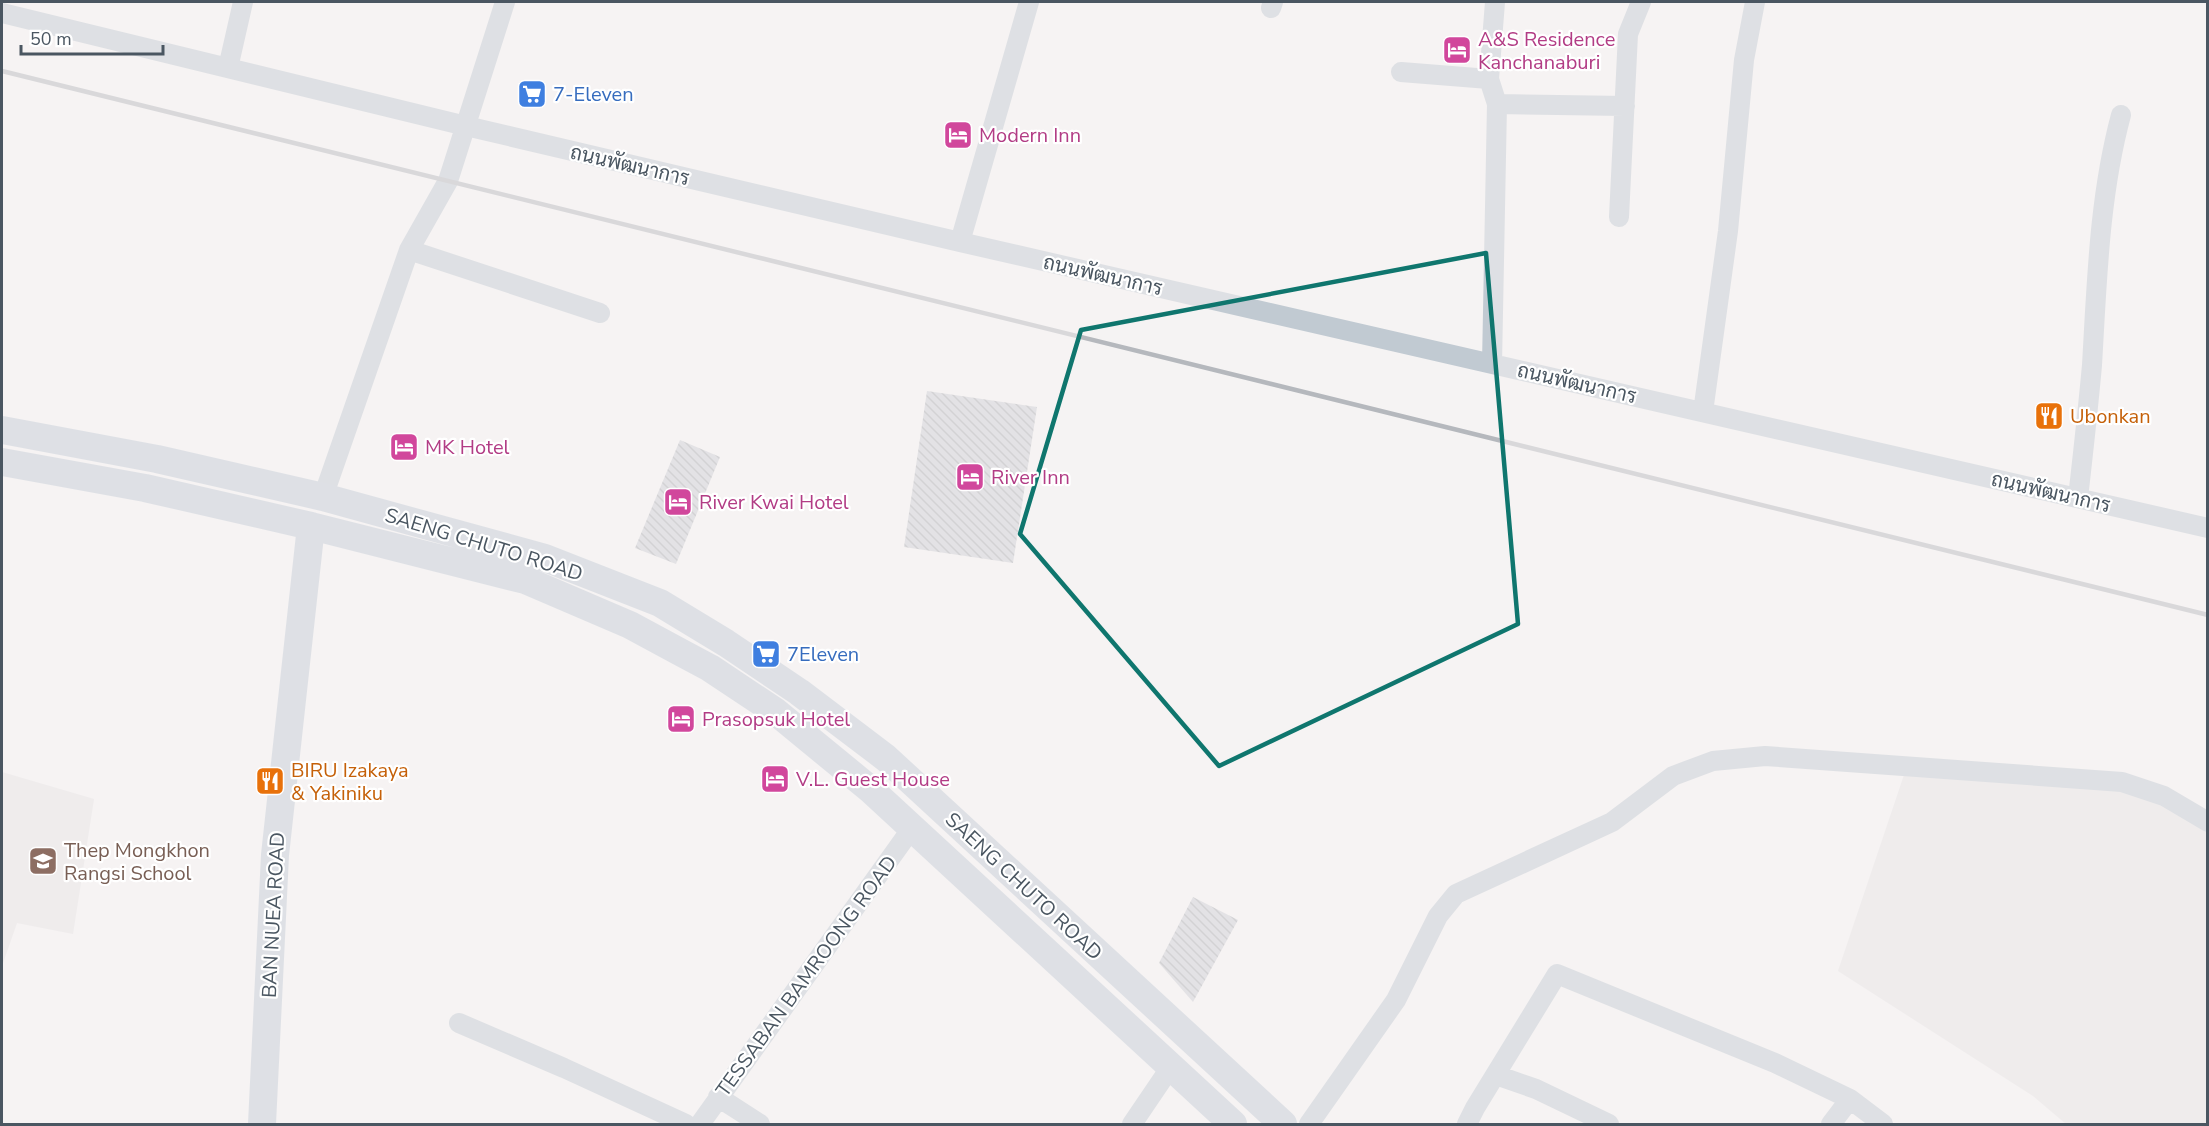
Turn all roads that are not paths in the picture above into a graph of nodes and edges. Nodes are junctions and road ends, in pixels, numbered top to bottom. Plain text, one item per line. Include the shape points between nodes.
1 (243, 2) edge
2 (505, 2) edge
3 (1029, 2) edge
4 (1495, 2) edge
5 (1641, 2) edge
6 (1755, 2) edge
7 (2, 13) edge
8 (228, 68) junction
9 (1401, 72) dead end
10 (1489, 79) junction
11 (1497, 104) junction
12 (1625, 106) junction
13 (2121, 115) dead end
14 (466, 126) junction
15 (1619, 218) dead end
16 (960, 242) junction
17 (409, 250) junction
18 (600, 313) dead end
19 (1492, 364) junction
20 (1703, 412) junction
21 (2, 430) edge
22 (2, 462) edge
23 (323, 497) junction
24 (2078, 498) junction
25 (310, 526) junction
26 (2208, 528) edge
27 (726, 643) junction
28 (710, 668) junction
29 (2208, 822) edge
30 (912, 828) junction
31 (459, 1023) dead end
32 (1170, 1068) junction
33 (1496, 1075) junction
34 (718, 1097) junction
35 (1850, 1099) junction
36 (262, 1125) edge
37 (686, 1125) edge
38 (700, 1125) edge
39 (760, 1125) edge
40 (1132, 1125) edge
41 (1233, 1125) edge
42 (1282, 1125) edge
43 (1309, 1125) edge
44 (1467, 1125) edge
45 (1609, 1125) edge
46 (1831, 1125) edge
47 (1884, 1125) edge

1 - 8 street
2 - 14 street
3 - 16 street
4 - 10 street
5 - 12 street via 1628,34
6 - 20 street via 1744,60 1728,231
7 - 8 street, ถนนพัฒนาการ
8 - 14 street, ถนนพัฒนาการ
9 - 10 street
10 - 11 street
11 - 12 street
11 - 19 street
12 - 15 street
13 - 24 street via 2101,221
14 - 16 street, ถนนพัฒนาการ
14 - 17 street via 448,181
16 - 19 street, ถนนพัฒนาการ
17 - 18 street
17 - 23 street
19 - 20 street, ถนนพัฒนาการ
20 - 24 street, ถนนพัฒนาการ
21 - 23 main road, SAENG CHUTO ROAD via 157,459
22 - 25 main road, SAENG CHUTO ROAD
23 - 27 main road, SAENG CHUTO ROAD via 545,558 660,603
24 - 26 street, ถนนพัฒนาการ
25 - 28 main road, SAENG CHUTO ROAD via 525,580 630,625
25 - 36 main road, BAN NUEA ROAD via 275,855
27 - 28 main road
27 - 42 main road, SAENG CHUTO ROAD via 800,692 886,758
28 - 30 main road, SAENG CHUTO ROAD via 776,712
29 - 43 street via 2164,796 2122,782 1765,756 1713,761 1673,776 1612,822 1456,894 1438,916 1396,1000
30 - 32 main road, SAENG CHUTO ROAD
30 - 34 street, TESSABAN BAMROONG ROAD
31 - 37 street
32 - 40 street
32 - 41 main road, SAENG CHUTO ROAD
33 - 35 street via 1557,974 1775,1063
33 - 44 street
33 - 45 street
34 - 38 street, TESSABAN BAMROONG ROAD
34 - 39 street
35 - 46 street
35 - 47 street

